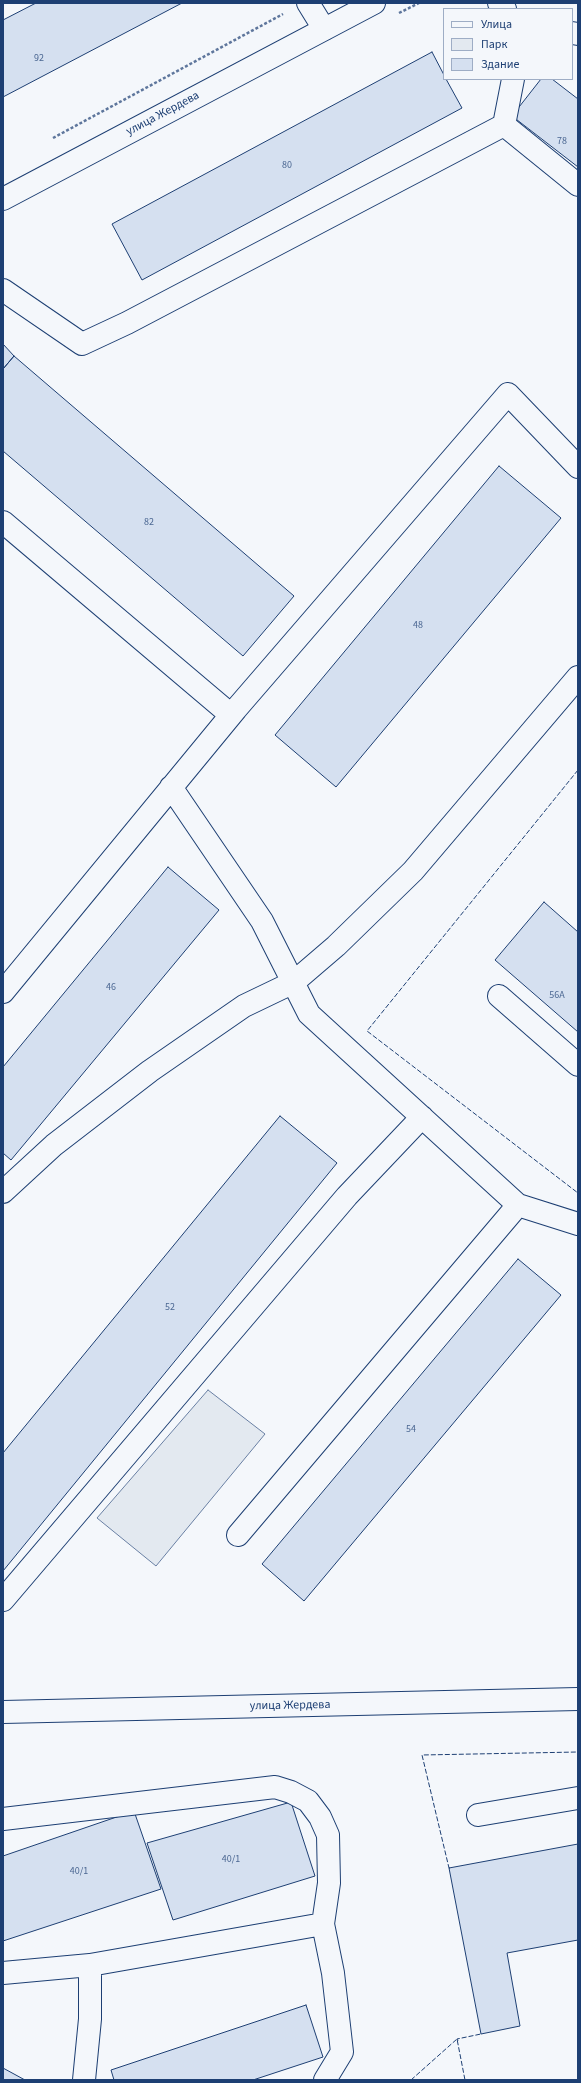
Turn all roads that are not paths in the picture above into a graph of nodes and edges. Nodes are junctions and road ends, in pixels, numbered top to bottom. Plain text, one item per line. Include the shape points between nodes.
1 (374, 3) edge
2 (298, 7) edge
3 (324, 30) junction
4 (513, 80) edge
5 (504, 125) junction
6 (578, 185) edge
7 (3, 199) edge
8 (3, 290) edge
9 (578, 467) edge
10 (3, 522) edge
11 (578, 677) edge
12 (231, 715) junction
13 (171, 788) junction
14 (294, 982) junction
15 (3, 992) edge
16 (499, 996) dead end
17 (578, 1065) edge
18 (422, 1117) junction
19 (3, 1192) edge
20 (518, 1205) junction
21 (578, 1224) edge
22 (238, 1534) dead end
23 (3, 1600) edge
24 (578, 1699) edge
25 (3, 1712) edge
26 (578, 1798) edge
27 (478, 1815) dead end
28 (3, 1819) edge
29 (324, 1924) junction
30 (90, 1965) junction
31 (3, 1972) edge
32 (84, 2080) edge
33 (325, 2080) edge

1 - 3 street, улица Жердева
2 - 3 street
3 - 7 street, улица Жердева
4 - 5 street
5 - 6 street
5 - 8 street via 82,344
9 - 12 street via 508,394
10 - 12 street
11 - 14 street via 413,871 336,946
12 - 13 street
13 - 14 street via 262,921
13 - 15 street
14 - 18 street via 310,1014
14 - 19 street via 244,1006 150,1071 54,1145
16 - 17 street
18 - 20 street
18 - 23 street via 347,1196
20 - 21 street
20 - 22 street
24 - 25 street, улица Жердева
26 - 27 street
28 - 29 street via 275,1787 291,1792 308,1801 320,1817 328,1835 329,1883
29 - 30 street
29 - 33 street via 333,1973 342,2052
30 - 31 street
30 - 32 street via 90,2019

